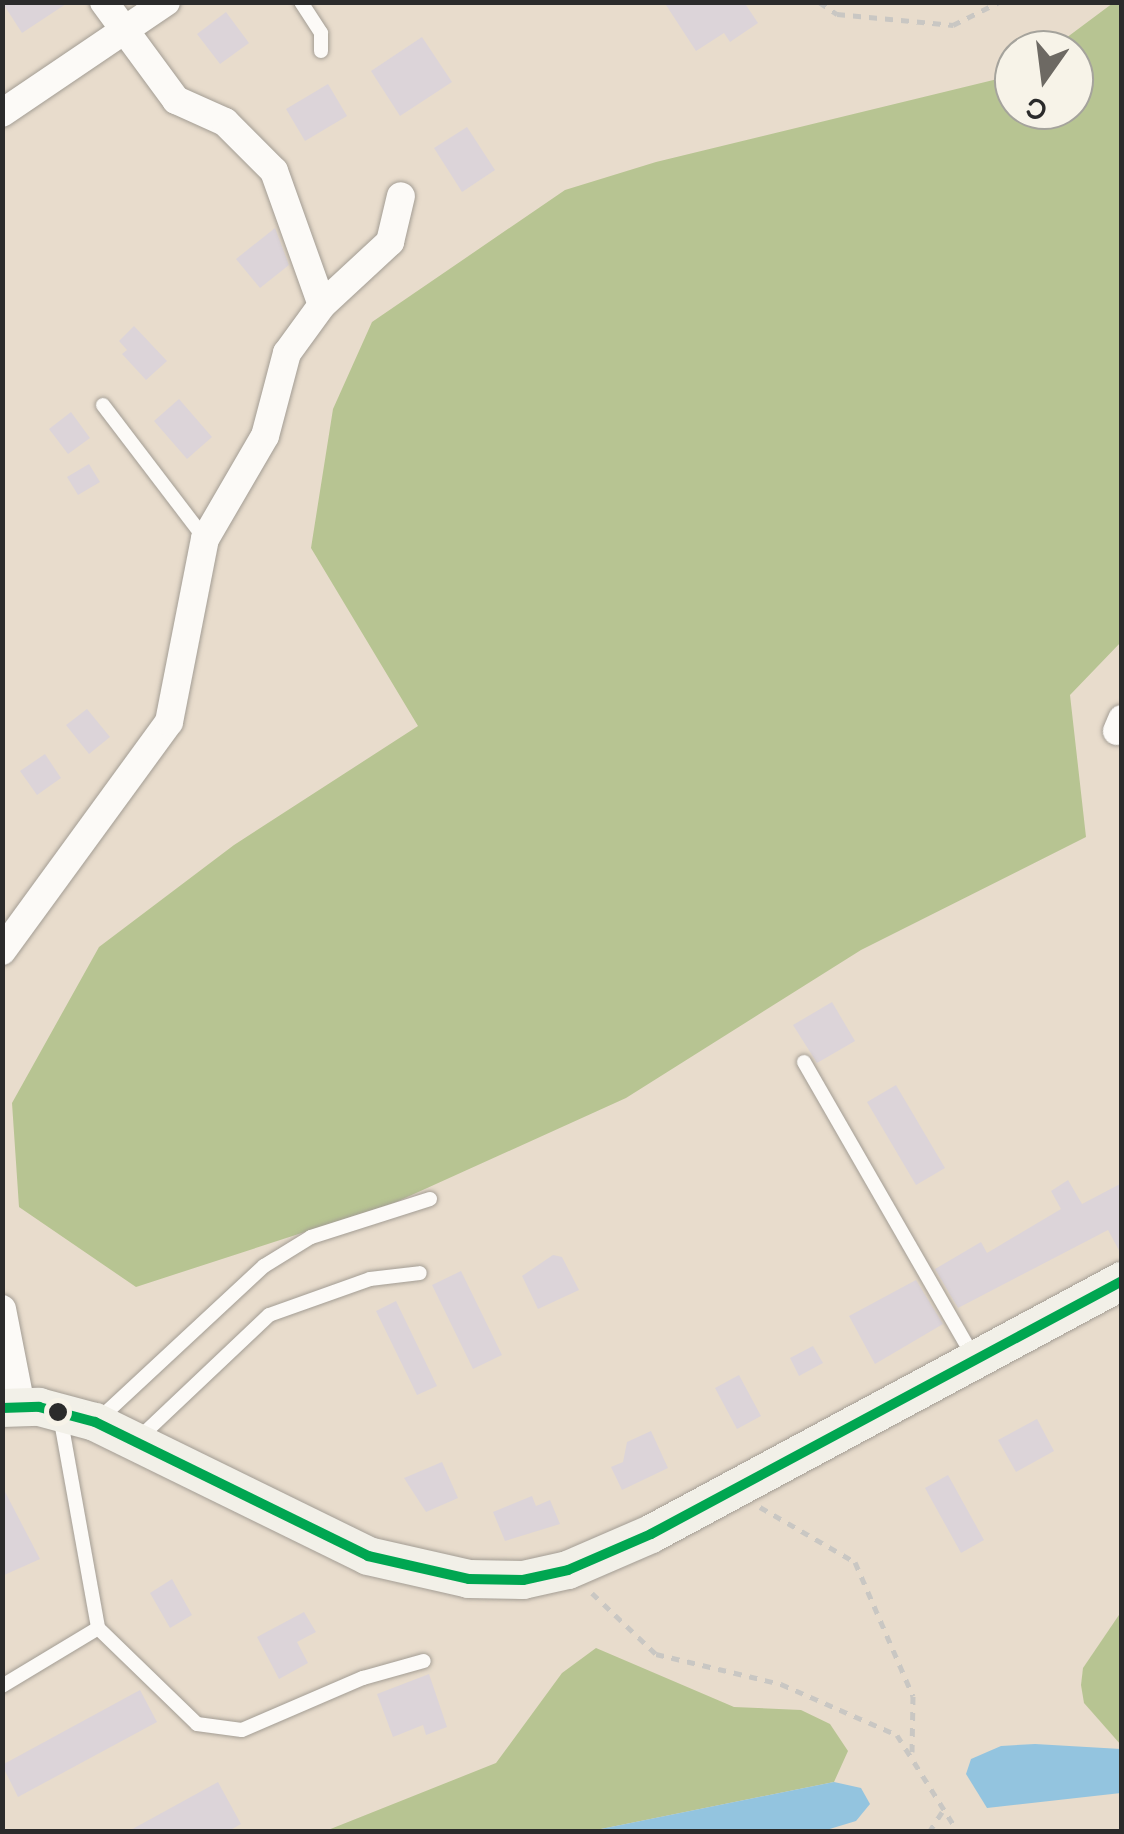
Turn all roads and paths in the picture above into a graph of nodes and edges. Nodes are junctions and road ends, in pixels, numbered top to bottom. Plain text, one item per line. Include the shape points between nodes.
1 (104, 2) edge
2 (166, 2) edge
3 (301, 2) edge
4 (819, 2) edge
5 (999, 2) edge
6 (123, 31) junction
7 (321, 51) dead end
8 (2, 113) edge
9 (401, 196) dead end
10 (322, 305) junction
11 (103, 405) dead end
12 (205, 539) junction
13 (2, 951) edge
14 (804, 1062) dead end
15 (430, 1200) dead end
16 (420, 1273) dead end
17 (1122, 1280) edge
18 (2, 1309) edge
19 (975, 1359) junction
20 (12, 1407) edge
21 (59, 1410) junction
22 (96, 1422) junction
23 (137, 1440) junction
24 (732, 1491) junction
25 (568, 1570) junction
26 (98, 1628) junction
27 (424, 1662) dead end
28 (2, 1686) edge
29 (912, 1752) dead end
30 (942, 1812) junction
31 (929, 1832) edge
32 (958, 1832) edge

1 - 6 street
2 - 6 street
3 - 7 lane via 321,33
4 - 5 path via 837,14 953,25
6 - 8 street
6 - 10 street via 176,100 225,122 274,171
9 - 10 street via 390,242
10 - 12 street via 287,353 265,436
11 - 12 lane
12 - 13 street via 169,722
14 - 19 lane
15 - 22 lane via 311,1237 264,1266
16 - 23 lane via 370,1279 269,1315
17 - 19 street
18 - 20 street
19 - 24 street
20 - 21 street
21 - 22 street
21 - 26 lane
22 - 23 street
23 - 25 street via 317,1533 412,1570 523,1580
24 - 25 street
24 - 29 path via 855,1562 913,1696
25 - 30 path via 656,1654 781,1684 897,1735
26 - 27 lane via 196,1724 242,1730 363,1678
26 - 28 lane
30 - 31 path
30 - 32 path

